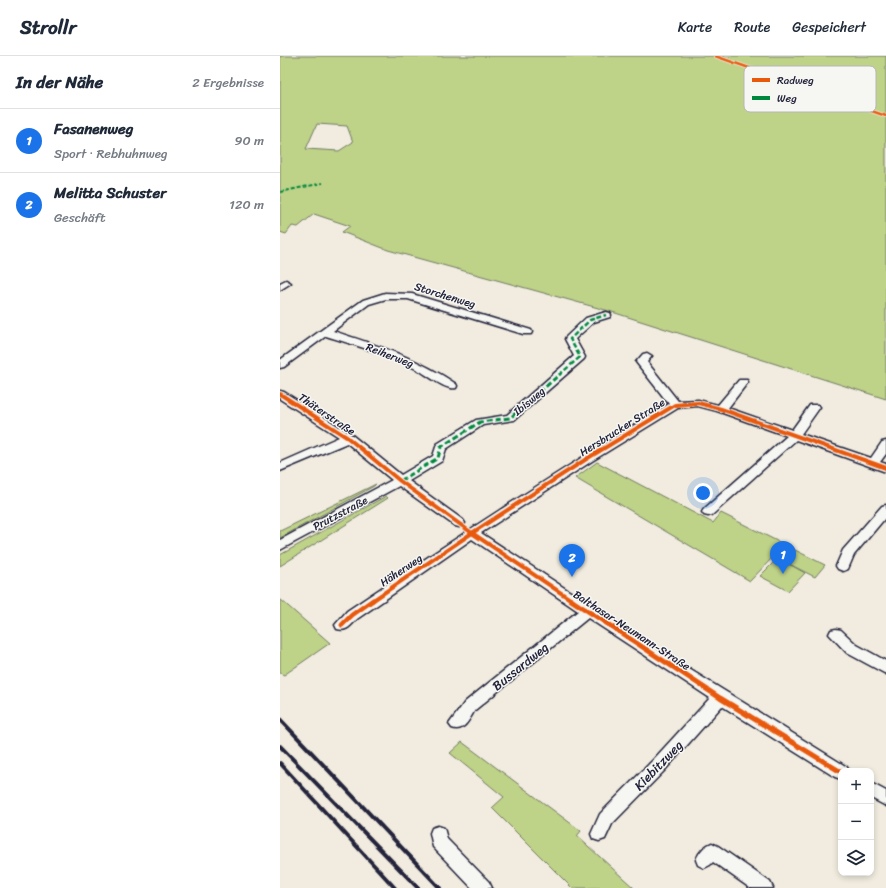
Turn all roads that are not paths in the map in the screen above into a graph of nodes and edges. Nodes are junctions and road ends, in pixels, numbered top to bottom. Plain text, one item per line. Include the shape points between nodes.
1 (606, 314) dead end
2 (325, 332) junction
3 (526, 332) dead end
4 (647, 356) dead end
5 (280, 365) edge
6 (743, 382) dead end
7 (452, 386) dead end
8 (280, 394) edge
9 (675, 405) junction
10 (814, 408) dead end
11 (721, 410) junction
12 (794, 436) junction
13 (348, 438) junction
14 (886, 445) edge
15 (873, 464) junction
16 (280, 466) edge
17 (886, 468) edge
18 (400, 481) junction
19 (886, 509) edge
20 (708, 512) dead end
21 (459, 523) dead end
22 (472, 533) junction
23 (280, 546) edge
24 (843, 566) dead end
25 (587, 612) junction
26 (342, 625) dead end
27 (836, 634) dead end
28 (886, 668) edge
29 (720, 698) junction
30 (457, 724) dead end
31 (838, 770) edge
32 (874, 792) edge
33 (886, 799) edge
34 (438, 833) dead end
35 (599, 834) dead end
36 (704, 860) dead end
37 (483, 888) edge
38 (764, 888) edge

1 - 18 street, Ibisweg via 590,320 570,339 580,357 510,418 480,422 441,447 438,458
2 - 3 street, Storchenweg via 372,299 401,295
2 - 5 street, Storchenweg
2 - 7 street, Reiherweg via 399,356 441,377
4 - 9 street, Hersbrucker Straße via 642,362
6 - 11 street
8 - 13 street, Thäterstraße
9 - 11 street, Hersbrucker Straße via 698,403
9 - 22 street, Hersbrucker Straße
10 - 12 street
11 - 12 street, Hersbrucker Straße
12 - 15 street, Hersbrucker Straße
12 - 20 street
13 - 16 street
13 - 18 street, Thäterstraße
14 - 15 street
15 - 17 street, Hersbrucker Straße
18 - 21 street
18 - 23 street, Prutzstraße
19 - 24 street via 848,553
22 - 25 street, Balthasar-Neumann-Straße
22 - 26 street, Häherweg via 352,615
25 - 29 street, Balthasar-Neumann-Straße
25 - 30 street, Bussardweg via 470,706
27 - 28 street via 852,649
29 - 31 street, Balthasar-Neumann-Straße
29 - 35 street, Kiebitzweg via 606,819
32 - 33 street
34 - 37 street via 439,842
36 - 38 street via 712,851

